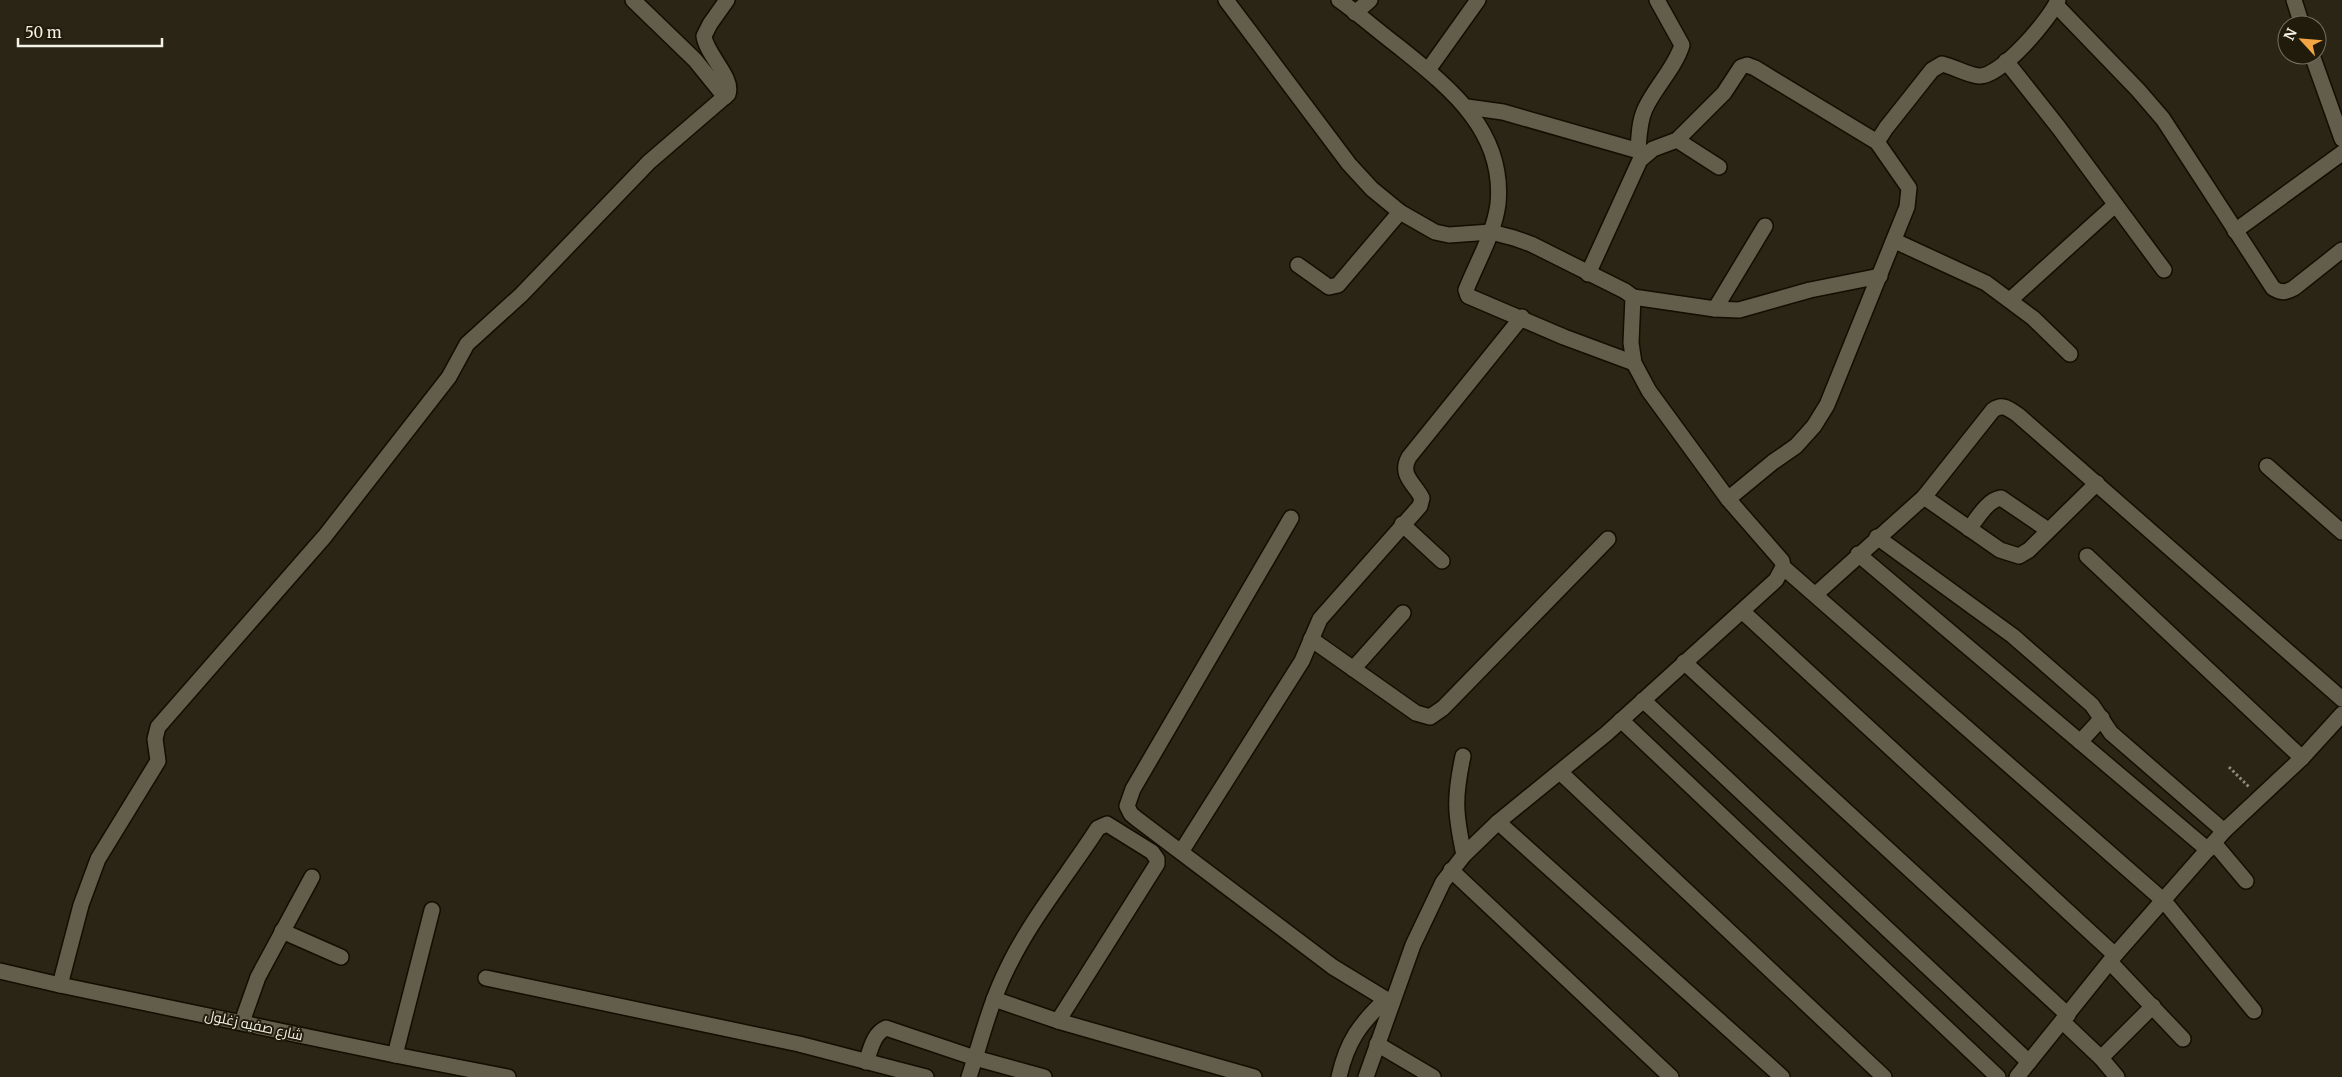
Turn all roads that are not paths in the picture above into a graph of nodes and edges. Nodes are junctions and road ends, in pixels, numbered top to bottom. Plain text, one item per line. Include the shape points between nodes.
1 (633, 0) edge
2 (727, 0) edge
3 (1226, 0) edge
4 (1339, 0) edge
5 (1370, 0) edge
6 (1478, 0) edge
7 (1657, 0) edge
8 (2294, 0) edge
9 (2057, 2) edge
10 (1355, 12) junction
11 (2299, 15) edge
12 (2006, 61) junction
13 (2316, 65) edge
14 (1428, 70) junction
15 (725, 97) junction
16 (1467, 107) junction
17 (2342, 139) edge
18 (1677, 140) junction
19 (1877, 142) junction
20 (1642, 152) junction
21 (2342, 153) edge
22 (1719, 167) dead end
23 (2115, 205) junction
24 (1400, 212) junction
25 (1765, 226) dead end
26 (2235, 231) junction
27 (1491, 232) junction
28 (1895, 241) junction
29 (2342, 250) edge
30 (1298, 265) dead end
31 (2164, 270) dead end
32 (1588, 274) junction
33 (1880, 276) junction
34 (1633, 297) junction
35 (2010, 300) junction
36 (1715, 309) junction
37 (1522, 318) junction
38 (2070, 354) dead end
39 (1634, 363) junction
40 (2267, 466) dead end
41 (2097, 484) junction
42 (1924, 497) junction
43 (1728, 498) junction
44 (1291, 518) dead end
45 (1402, 524) junction
46 (1969, 529) junction
47 (2048, 530) junction
48 (2342, 532) edge
49 (1877, 537) junction
50 (1608, 539) dead end
51 (1858, 554) junction
52 (2087, 556) dead end
53 (1442, 561) dead end
54 (1783, 567) junction
55 (1816, 594) junction
56 (1742, 611) junction
57 (1403, 613) dead end
58 (1311, 639) junction
59 (1684, 662) junction
60 (1353, 669) junction
61 (2342, 699) edge
62 (1643, 700) junction
63 (2342, 714) edge
64 (2102, 718) junction
65 (1621, 720) junction
66 (2080, 742) junction
67 (1463, 756) dead end
68 (2302, 758) junction
69 (1560, 772) junction
70 (1498, 822) junction
71 (2224, 831) junction
72 (2211, 846) junction
73 (1181, 852) junction
74 (1464, 854) junction
75 (1451, 870) junction
76 (312, 877) dead end
77 (2246, 881) dead end
78 (2164, 900) junction
79 (432, 910) dead end
80 (282, 930) junction
81 (341, 957) dead end
82 (2113, 958) junction
83 (0, 970) edge
84 (486, 978) dead end
85 (60, 985) junction
86 (994, 998) junction
87 (1389, 1001) junction
88 (2153, 1006) junction
89 (2254, 1012) dead end
90 (2066, 1019) junction
91 (1058, 1021) junction
92 (242, 1022) junction
93 (2183, 1039) dead end
94 (1377, 1044) junction
95 (394, 1055) junction
96 (975, 1058) junction
97 (2101, 1058) junction
98 (866, 1062) junction
99 (2028, 1062) junction
100 (508, 1077) edge
101 (926, 1077) edge
102 (969, 1077) edge
103 (1044, 1077) edge
104 (1254, 1077) edge
105 (1339, 1077) edge
106 (1366, 1077) edge
107 (1433, 1077) edge
108 (1671, 1077) edge
109 (1782, 1077) edge
110 (1884, 1077) edge
111 (1998, 1077) edge
112 (2017, 1077) edge
113 (2117, 1077) edge

1 - 15 street via 695,60
2 - 15 street via 704,36 708,50 729,84 730,91
3 - 24 street via 1349,164
4 - 10 street
5 - 10 street
6 - 14 street
7 - 20 street via 1682,45 1645,109 1640,124
8 - 11 street
9 - 12 street via 2048,20
9 - 26 street via 2163,119
10 - 14 street
12 - 19 street via 1982,76 1942,64 1932,70
12 - 23 street
13 - 17 street
14 - 16 street
15 - 85 street via 649,162 521,295 467,344 450,377 325,536 158,727 155,739 158,761 98,860 81,905
16 - 20 street via 1503,112
16 - 27 street via 1484,134 1493,159 1498,206
18 - 19 street via 1724,93 1741,67 1747,65
18 - 20 street
18 - 22 street
19 - 28 street via 1909,188 1907,207
20 - 32 street
21 - 26 street
23 - 31 street
23 - 35 street
24 - 27 street via 1435,232 1449,235
24 - 30 street via 1338,285 1329,287
25 - 36 street
26 - 29 street via 2278,292 2294,288
27 - 32 street via 1531,244
27 - 37 street via 1466,294
28 - 33 street
28 - 35 street via 1986,283
32 - 34 street
33 - 36 street via 1810,290 1739,310
33 - 43 street via 1827,405 1814,426 1796,446
34 - 36 street
34 - 39 street via 1631,342
35 - 38 street
37 - 39 street
37 - 45 street via 1409,457 1405,473 1422,502
39 - 43 street via 1649,391
40 - 48 street
41 - 42 street via 2018,414 2006,406 1998,406
41 - 47 street
41 - 61 street
42 - 46 street
42 - 49 street
43 - 54 street via 1779,556
44 - 73 street via 1129,798 1131,814
45 - 53 street
45 - 58 street via 1320,619
46 - 47 street via 2000,550 2019,556
46 - 47 street via 1989,504 2000,498
49 - 51 street
49 - 64 street via 2013,636 2092,705
50 - 60 street via 1436,714 1430,717 1416,713
51 - 55 street
51 - 66 street
52 - 68 street
54 - 55 street
54 - 56 street via 1776,580
55 - 78 street
56 - 59 street
56 - 82 street
57 - 60 street
58 - 60 street
58 - 73 street via 1302,661
59 - 62 street
59 - 90 street
62 - 65 street
62 - 99 street
63 - 68 street
64 - 66 street
64 - 71 street via 2111,733
65 - 69 street
65 - 111 street
66 - 72 street
67 - 74 street via 1456,792 1456,815
68 - 71 street
69 - 70 street
69 - 110 street
70 - 74 street
70 - 109 street
71 - 72 street
72 - 77 street
72 - 78 street
73 - 87 street via 1333,967
74 - 75 street
75 - 87 street
75 - 108 street
76 - 80 street
78 - 82 street
78 - 89 street
79 - 95 street
80 - 81 street
80 - 92 street via 258,977
82 - 88 street
82 - 90 street
83 - 85 street, شارع صفيه زغلول
84 - 98 street via 799,1044
85 - 92 street, شارع صفيه زغلول
86 - 91 street
86 - 91 street via 1021,944 1094,834 1103,825 1112,826 1152,852 1157,864
86 - 96 street
87 - 94 street
87 - 105 street via 1356,1032 1345,1052
88 - 93 street
88 - 97 street
90 - 97 street
90 - 99 street
91 - 104 street
92 - 95 street, شارع صفيه زغلول
94 - 106 street
94 - 107 street
95 - 100 street, شارع صفيه زغلول
96 - 98 street via 886,1028 874,1038
96 - 102 street
96 - 103 street
97 - 113 street
98 - 101 street
99 - 112 street

